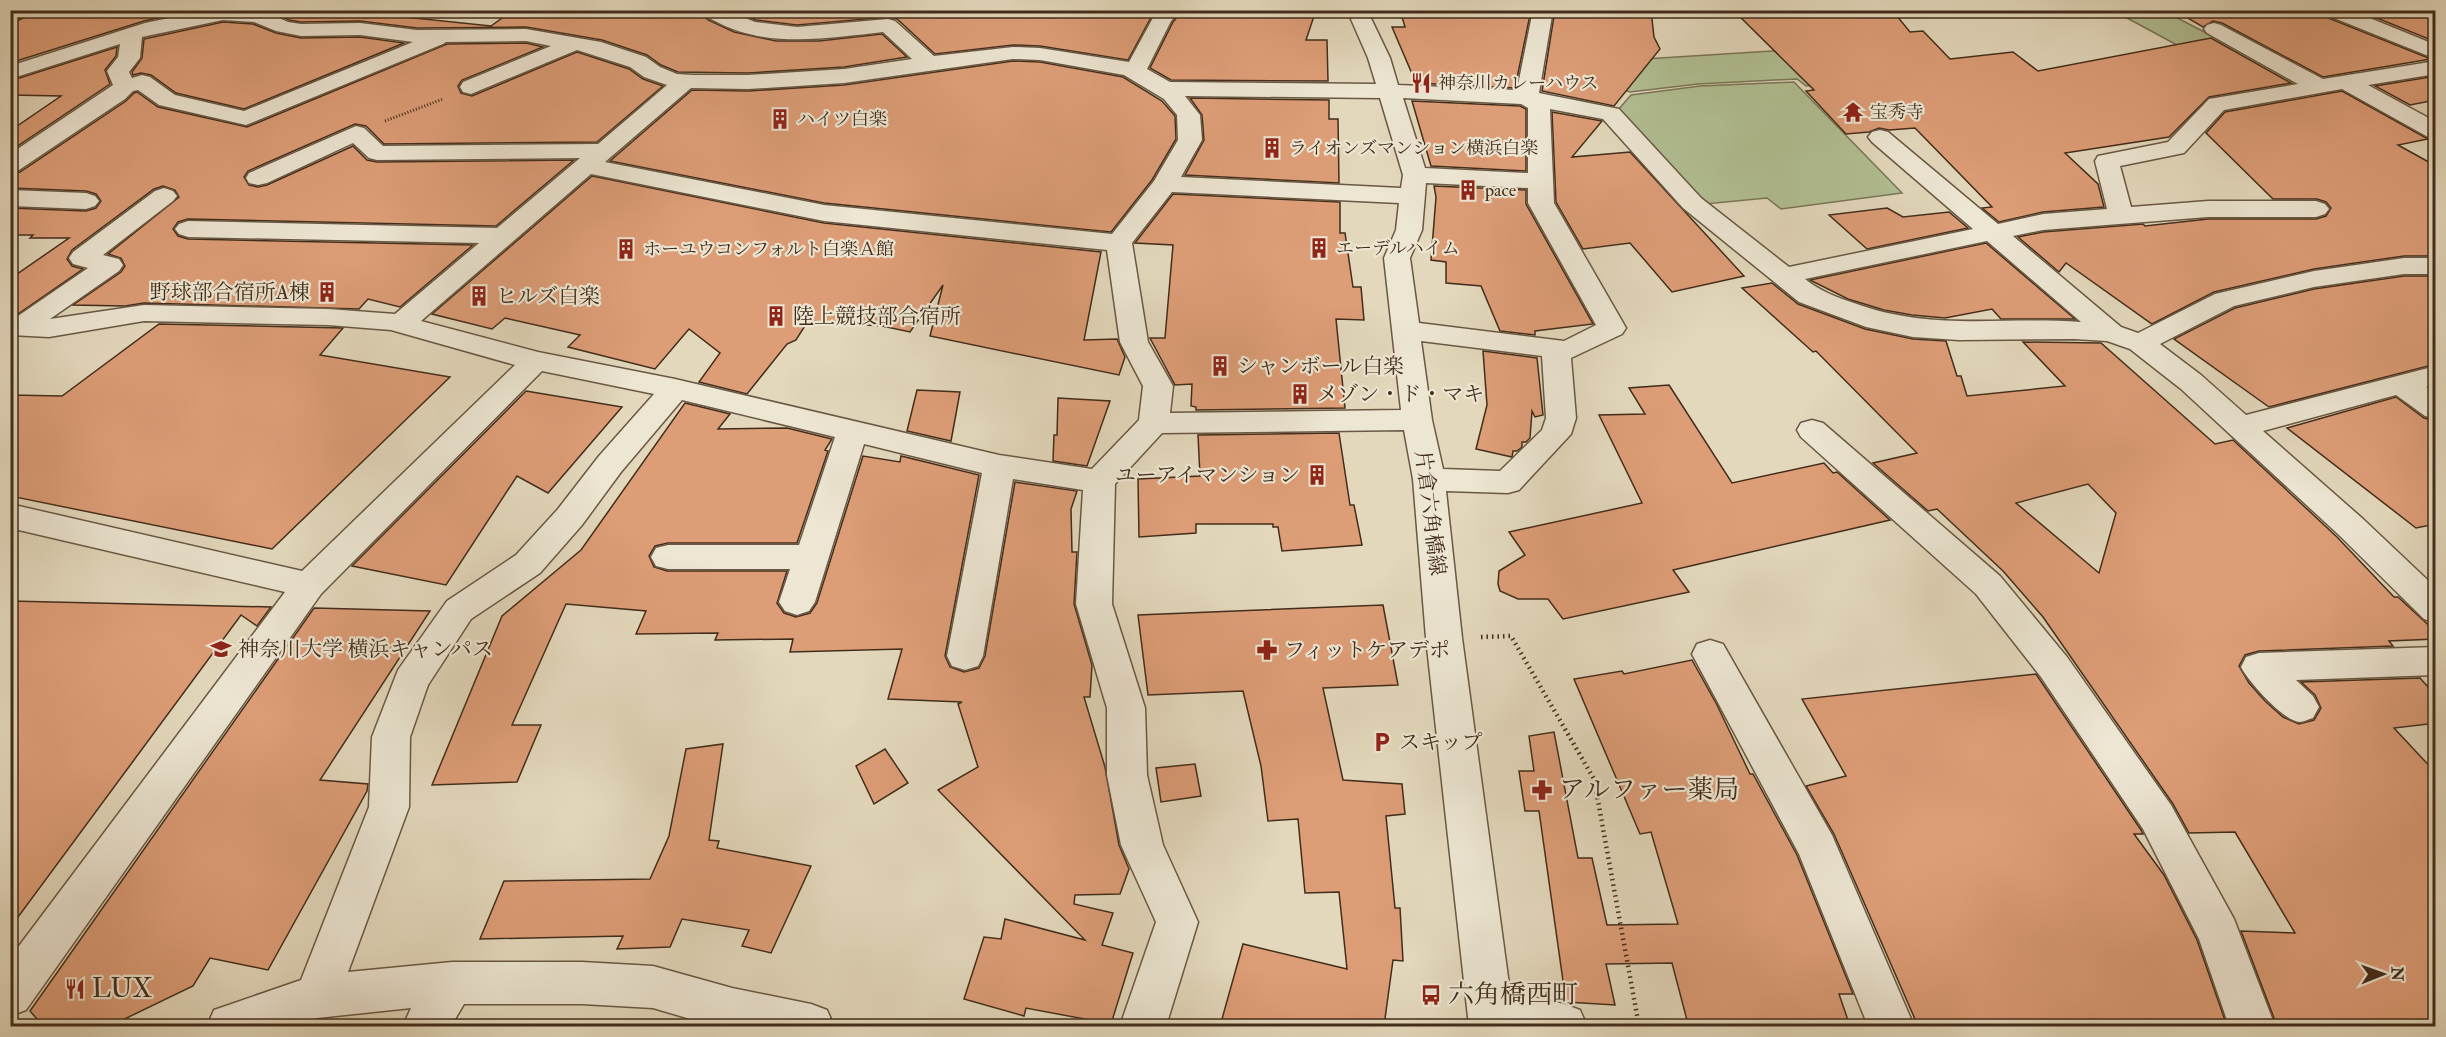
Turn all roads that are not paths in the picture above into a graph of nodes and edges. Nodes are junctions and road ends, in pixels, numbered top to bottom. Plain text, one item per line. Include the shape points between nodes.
1 (22, 10) edge
2 (710, 10) edge
3 (1172, 10) edge
4 (1357, 10) edge
5 (1543, 10) edge
6 (2331, 10) edge
7 (248, 13) edge
8 (10, 15) edge
9 (887, 18) edge
10 (462, 29) junction
11 (2214, 29) dead end
12 (132, 33) junction
13 (574, 44) junction
14 (2436, 53) edge
15 (930, 64) junction
16 (2436, 66) edge
17 (1136, 72) junction
18 (10, 73) edge
19 (686, 81) junction
20 (2347, 82) junction
21 (125, 86) junction
22 (471, 87) road end
23 (2321, 87) junction
24 (1164, 89) junction
25 (1390, 91) junction
26 (1527, 97) junction
27 (2436, 132) edge
28 (1880, 137) dead end
29 (595, 159) junction
30 (12, 162) edge
31 (258, 178) dead end
32 (1540, 181) junction
33 (1165, 184) junction
34 (1414, 186) junction
35 (164, 196) dead end
36 (10, 198) edge
37 (86, 201) dead end
38 (2316, 209) dead end
39 (2121, 216) junction
40 (188, 230) dead end
41 (1991, 233) junction
42 (503, 236) junction
43 (1119, 243) junction
44 (2436, 266) edge
45 (1783, 276) junction
46 (400, 324) junction
47 (15, 326) edge
48 (1406, 330) junction
49 (2111, 333) junction
50 (2140, 343) junction
51 (1556, 349) junction
52 (536, 361) junction
53 (2436, 375) edge
54 (2401, 384) junction
55 (675, 389) junction
56 (2436, 409) edge
57 (1417, 420) junction
58 (1154, 423) junction
59 (2240, 427) junction
60 (1812, 430) dead end
61 (852, 432) junction
62 (999, 466) junction
63 (1429, 479) junction
64 (1099, 481) junction
65 (10, 516) edge
66 (668, 557) dead end
67 (812, 557) junction
68 (309, 585) junction
69 (797, 602) dead end
70 (2436, 610) edge
71 (1710, 654) dead end
72 (965, 656) dead end
73 (2436, 661) edge
74 (2300, 707) dead end
75 (452, 983) junction
76 (10, 995) edge
77 (317, 996) junction
78 (728, 1018) edge
79 (1490, 1018) edge
80 (230, 1026) edge
81 (426, 1026) edge
82 (811, 1026) edge
83 (1143, 1026) edge
84 (1564, 1026) edge
85 (1891, 1026) edge
86 (2252, 1026) edge

1 - 8 street
2 - 9 street via 743,27 783,32 816,32
3 - 17 street via 1162,18
4 - 25 street, 片倉六角橋線
5 - 26 street
6 - 14 street
7 - 10 street via 301,30 360,29 417,36
7 - 12 street via 178,22
9 - 15 street
10 - 13 street
10 - 21 street via 246,118 167,100 142,82
11 - 23 street
12 - 18 street
12 - 21 street via 129,58 118,72
13 - 19 street via 622,56 652,72
13 - 22 street
15 - 17 street via 1013,53 1040,54
15 - 19 street via 844,76
16 - 20 street
17 - 24 street
19 - 29 street
20 - 23 street
20 - 27 street
21 - 30 street
23 - 39 street via 2217,104 2176,148 2107,161
24 - 25 street
24 - 33 street via 1188,115 1190,140
25 - 26 street
25 - 34 street, 片倉六角橋線
26 - 32 street via 1539,106
26 - 45 street via 1611,114 1692,203
28 - 41 street
29 - 31 street via 377,153 356,133
29 - 42 street
29 - 43 street via 824,213
32 - 34 street
32 - 51 street via 1541,203 1612,328 1568,350
33 - 34 street
33 - 43 street
34 - 48 street, 片倉六角橋線 via 1409,230 1397,258
35 - 47 street via 82,258 110,265
36 - 37 street
38 - 39 street via 2208,209
39 - 41 street via 2043,222
40 - 42 street
41 - 45 street
41 - 49 street
42 - 46 street
43 - 58 street via 1134,342 1158,386
44 - 50 street via 2404,266 2325,278 2225,300
45 - 49 street via 1809,296 1876,321 1913,328
46 - 47 street via 328,317 144,313 49,328
46 - 52 street
48 - 51 street
48 - 57 street, 片倉六角橋線
49 - 50 street
50 - 59 street
51 - 63 street via 1561,418 1556,434 1508,482
52 - 55 street
52 - 68 street
53 - 54 street
54 - 56 street
54 - 59 street
55 - 61 street
55 - 77 street via 528,564 459,610 411,680 391,737 389,807
57 - 58 street
57 - 63 street, 片倉六角橋線
58 - 64 street
59 - 70 street
60 - 86 street via 1988,585 2054,668 2157,817 2219,933
61 - 62 street
61 - 67 street
62 - 64 street
62 - 72 street
63 - 79 street, 片倉六角橋線
64 - 83 street via 1094,604 1126,708 1127,775 1142,845 1177,922
65 - 68 street
66 - 67 street
67 - 69 street
68 - 76 street
71 - 85 street via 1817,848
73 - 74 street via 2259,667
75 - 77 street
75 - 78 street via 653,987
75 - 81 street
77 - 80 street
78 - 82 street
79 - 84 street

